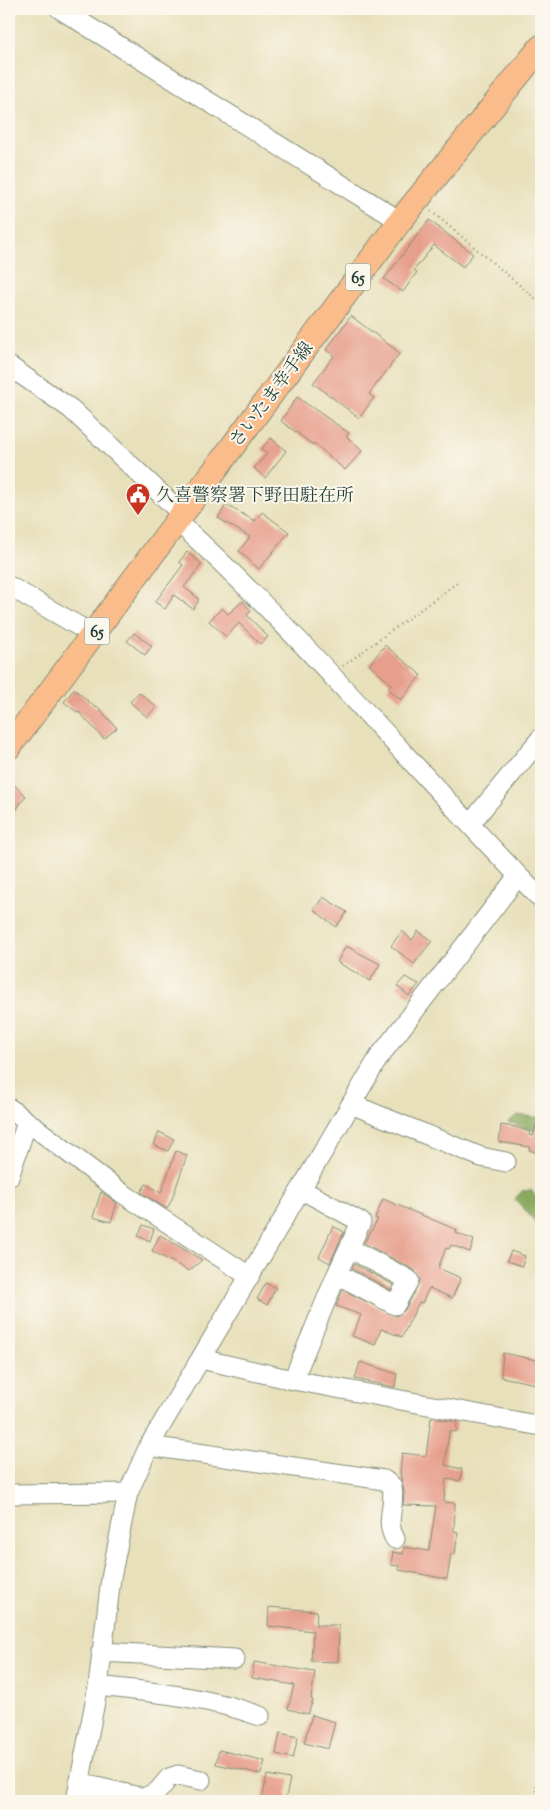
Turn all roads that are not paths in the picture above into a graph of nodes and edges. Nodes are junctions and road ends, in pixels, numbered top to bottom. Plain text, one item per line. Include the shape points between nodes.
1 (60, 9) edge
2 (541, 47) edge
3 (400, 221) junction
4 (9, 366) edge
5 (178, 516) junction
6 (9, 586) edge
7 (94, 635) junction
8 (541, 738) edge
9 (9, 747) edge
10 (470, 824) junction
11 (518, 876) junction
12 (541, 899) edge
13 (351, 1104) junction
14 (9, 1108) edge
15 (27, 1122) junction
16 (506, 1162) dead end
17 (9, 1177) edge
18 (302, 1190) junction
19 (349, 1248) junction
20 (337, 1274) junction
21 (249, 1276) junction
22 (200, 1359) junction
23 (293, 1380) junction
24 (541, 1426) edge
25 (149, 1446) junction
26 (128, 1493) junction
27 (9, 1494) edge
28 (395, 1539) dead end
29 (101, 1652) junction
30 (236, 1659) dead end
31 (98, 1686) junction
32 (260, 1716) dead end
33 (201, 1780) dead end
34 (78, 1792) edge

1 - 3 street
2 - 3 main road, さいたま幸手線 / 65
3 - 5 main road, さいたま幸手線 / 65
4 - 5 street via 71,409
5 - 7 main road, さいたま幸手線 / 65
5 - 10 street via 332,674
6 - 7 street
7 - 9 main road, さいたま幸手線 / 65
8 - 10 street
10 - 11 street
11 - 12 street
11 - 13 street via 380,1057
13 - 16 street via 481,1157
13 - 18 street
14 - 15 street
15 - 17 street
15 - 21 street via 122,1192
18 - 19 street via 361,1222
18 - 21 street
19 - 20 street
19 - 20 street via 409,1280 395,1305
20 - 23 street
21 - 22 street
22 - 23 street
22 - 25 street
23 - 24 street
25 - 26 street
25 - 28 street via 384,1480 392,1486 389,1529
26 - 27 street
26 - 29 street via 111,1578
29 - 30 street
29 - 31 street
31 - 32 street via 178,1694
31 - 34 street
33 - 34 street via 178,1775 169,1778 157,1792 144,1798

